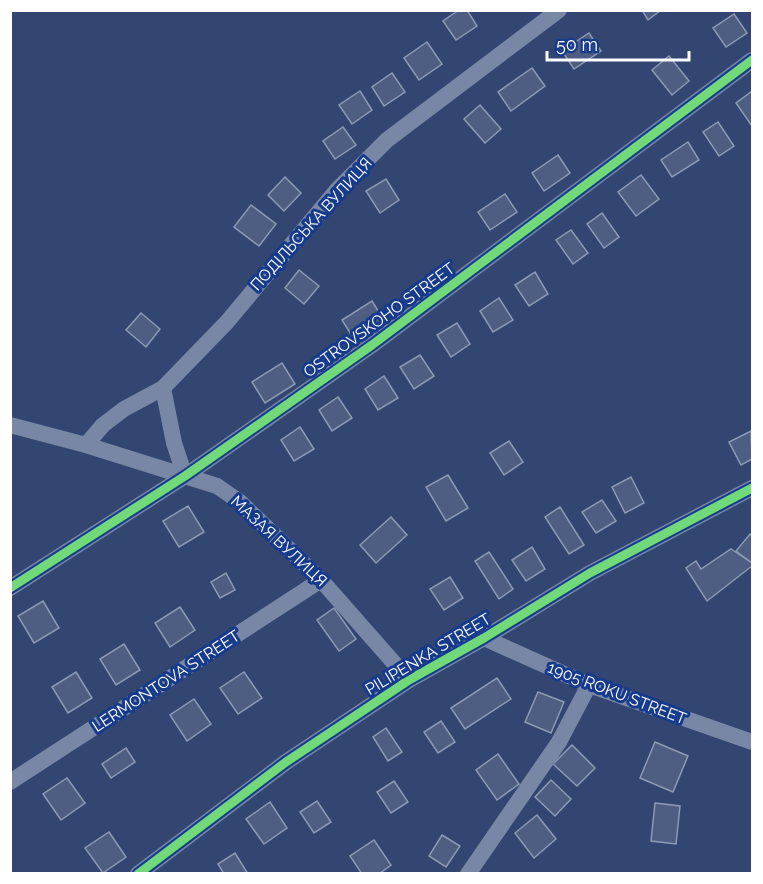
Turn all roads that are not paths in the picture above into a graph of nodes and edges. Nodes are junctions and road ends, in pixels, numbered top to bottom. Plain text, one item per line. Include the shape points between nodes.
1 (559, 10) edge
2 (753, 60) edge
3 (163, 388) junction
4 (10, 424) edge
5 (86, 445) junction
6 (185, 476) junction
7 (753, 488) edge
8 (321, 580) junction
9 (10, 588) edge
10 (484, 638) junction
11 (409, 680) junction
12 (589, 685) junction
13 (753, 742) edge
14 (10, 782) edge
15 (138, 873) edge
16 (468, 873) edge

1 - 3 street, ПОДІЛЬСЬКА ВУЛИЦЯ via 387,141 336,191 226,321
2 - 6 street, OSTROVSKOHO STREET via 441,295
3 - 5 street, ПОДІЛЬСЬКА ВУЛИЦЯ via 124,409
3 - 6 street
4 - 5 street, МАЗАЯ ВУЛИЦЯ
5 - 6 street, МАЗАЯ ВУЛИЦЯ
6 - 8 street, МАЗАЯ ВУЛИЦЯ via 218,486 240,502
6 - 9 street, OSTROVSKOHO STREET
7 - 10 street, PILIPENKA STREET via 590,573
8 - 11 street, МАЗАЯ ВУЛИЦЯ
8 - 14 street, LERMONTOVA STREET
10 - 11 street, PILIPENKA STREET
10 - 12 street, 1905 ROKU STREET
11 - 15 street, PILIPENKA STREET via 286,762
12 - 13 street, 1905 ROKU STREET
12 - 16 street via 559,742

